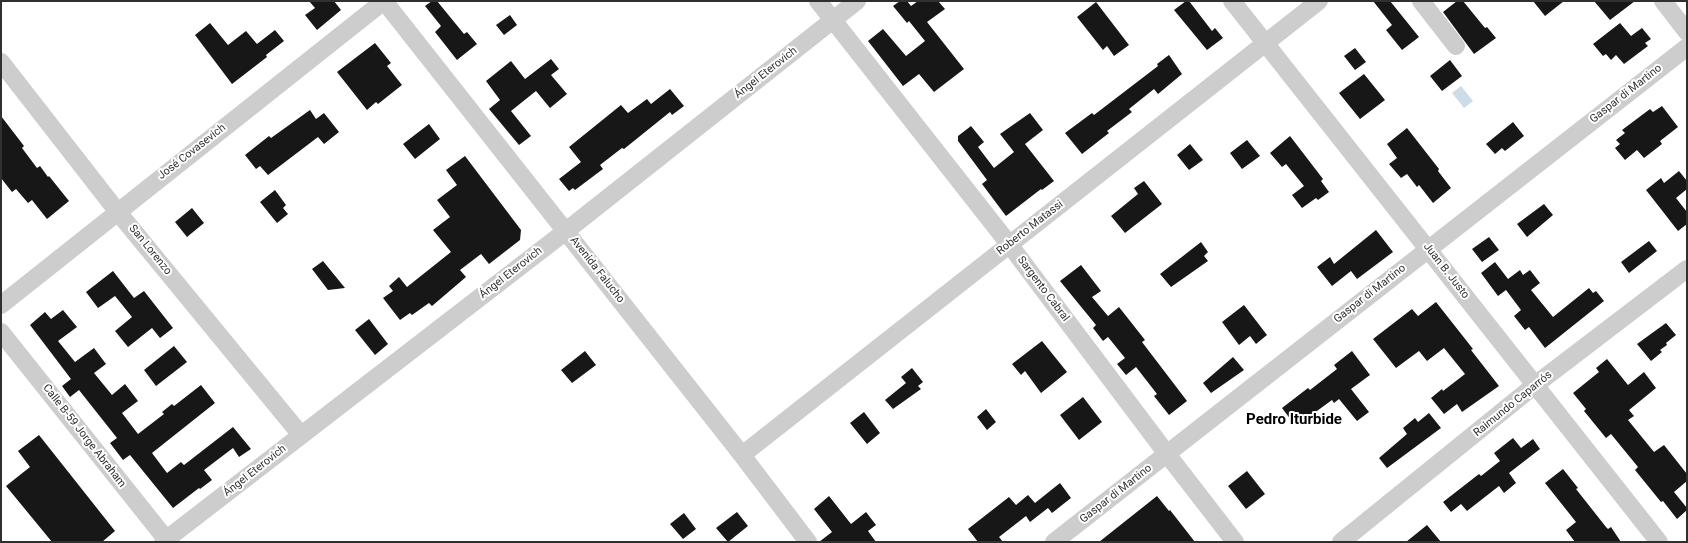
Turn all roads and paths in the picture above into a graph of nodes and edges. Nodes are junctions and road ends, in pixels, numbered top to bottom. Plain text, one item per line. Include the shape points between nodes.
1 (384, 1) edge
2 (818, 1) edge
3 (857, 1) edge
4 (1232, 1) edge
5 (1319, 1) edge
6 (1421, 1) edge
7 (1663, 1) edge
8 (833, 20) junction
9 (1687, 32) edge
10 (1265, 42) junction
11 (1456, 46) dead end
12 (1687, 47) edge
13 (1, 62) edge
14 (117, 211) junction
15 (566, 231) junction
16 (1009, 244) junction
17 (1428, 249) junction
18 (1687, 269) edge
19 (1, 305) edge
20 (1, 332) edge
21 (1535, 385) junction
22 (302, 435) junction
23 (1167, 454) junction
24 (742, 455) junction
25 (164, 541) edge
26 (808, 542) edge
27 (1054, 542) edge
28 (1235, 542) edge
29 (1340, 542) edge
30 (1659, 542) edge

1 - 14 street, José Covasevich
1 - 15 street, Avenida Falucho
2 - 8 street, Sargento Cabral
3 - 8 street, Ángel Eterovich
4 - 10 street, Juan B. Justo
5 - 10 street, Roberto Matassi
6 - 11 street
7 - 9 street
8 - 15 street, Ángel Eterovich
8 - 16 street, Sargento Cabral
10 - 16 street, Roberto Matassi
10 - 17 street, Juan B. Justo
12 - 17 street, Gaspar di Martino
13 - 14 street, San Lorenzo
14 - 19 street, José Covasevich
14 - 22 street, San Lorenzo
15 - 22 street, Ángel Eterovich
15 - 24 street, Avenida Falucho
16 - 23 street, Sargento Cabral
16 - 24 street, Roberto Matassi
17 - 21 street, Juan B. Justo
17 - 23 street, Gaspar di Martino
18 - 21 street, Raimundo Caparrós
20 - 25 street, Calle B-59 Jorge Abraham
21 - 29 street, Raimundo Caparrós
21 - 30 street, Juan B. Justo
22 - 25 street, Ángel Eterovich
23 - 27 street, Gaspar di Martino
23 - 28 street, Sargento Cabral
24 - 26 street, Avenida Falucho

